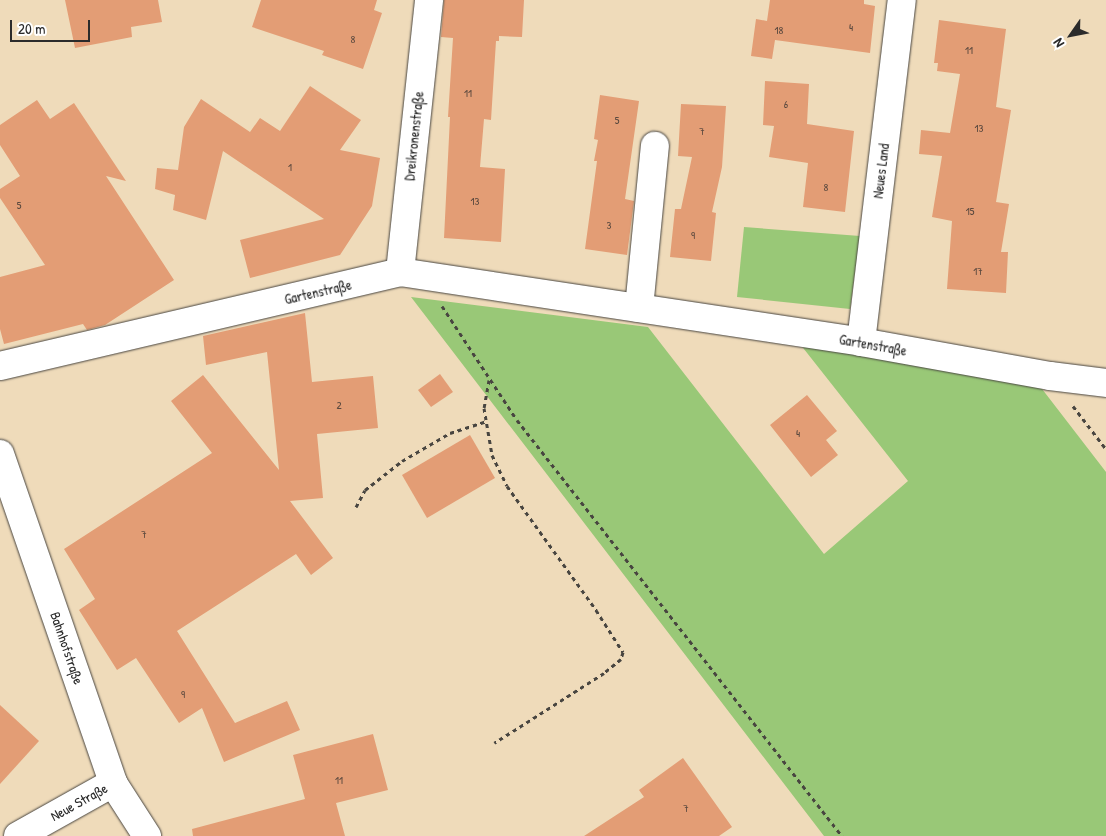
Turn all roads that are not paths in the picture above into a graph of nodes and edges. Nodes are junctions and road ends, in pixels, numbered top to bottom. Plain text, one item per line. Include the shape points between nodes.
1 (429, 0) edge
2 (902, 0) edge
3 (655, 146) dead end
4 (400, 272) junction
5 (639, 308) junction
6 (861, 342) junction
7 (0, 366) edge
8 (1106, 383) edge
9 (0, 454) edge
10 (113, 783) junction
11 (18, 836) edge
12 (147, 836) edge

1 - 4 street, Dreikronenstraße
2 - 6 street, Neues Land
3 - 5 street
4 - 5 street, Gartenstraße
4 - 7 street, Gartenstraße
5 - 6 street, Gartenstraße
6 - 8 street, Gartenstraße
9 - 10 street, Bahnhofstraße
10 - 11 street, Neue Straße
10 - 12 street, Bahnhofstraße

